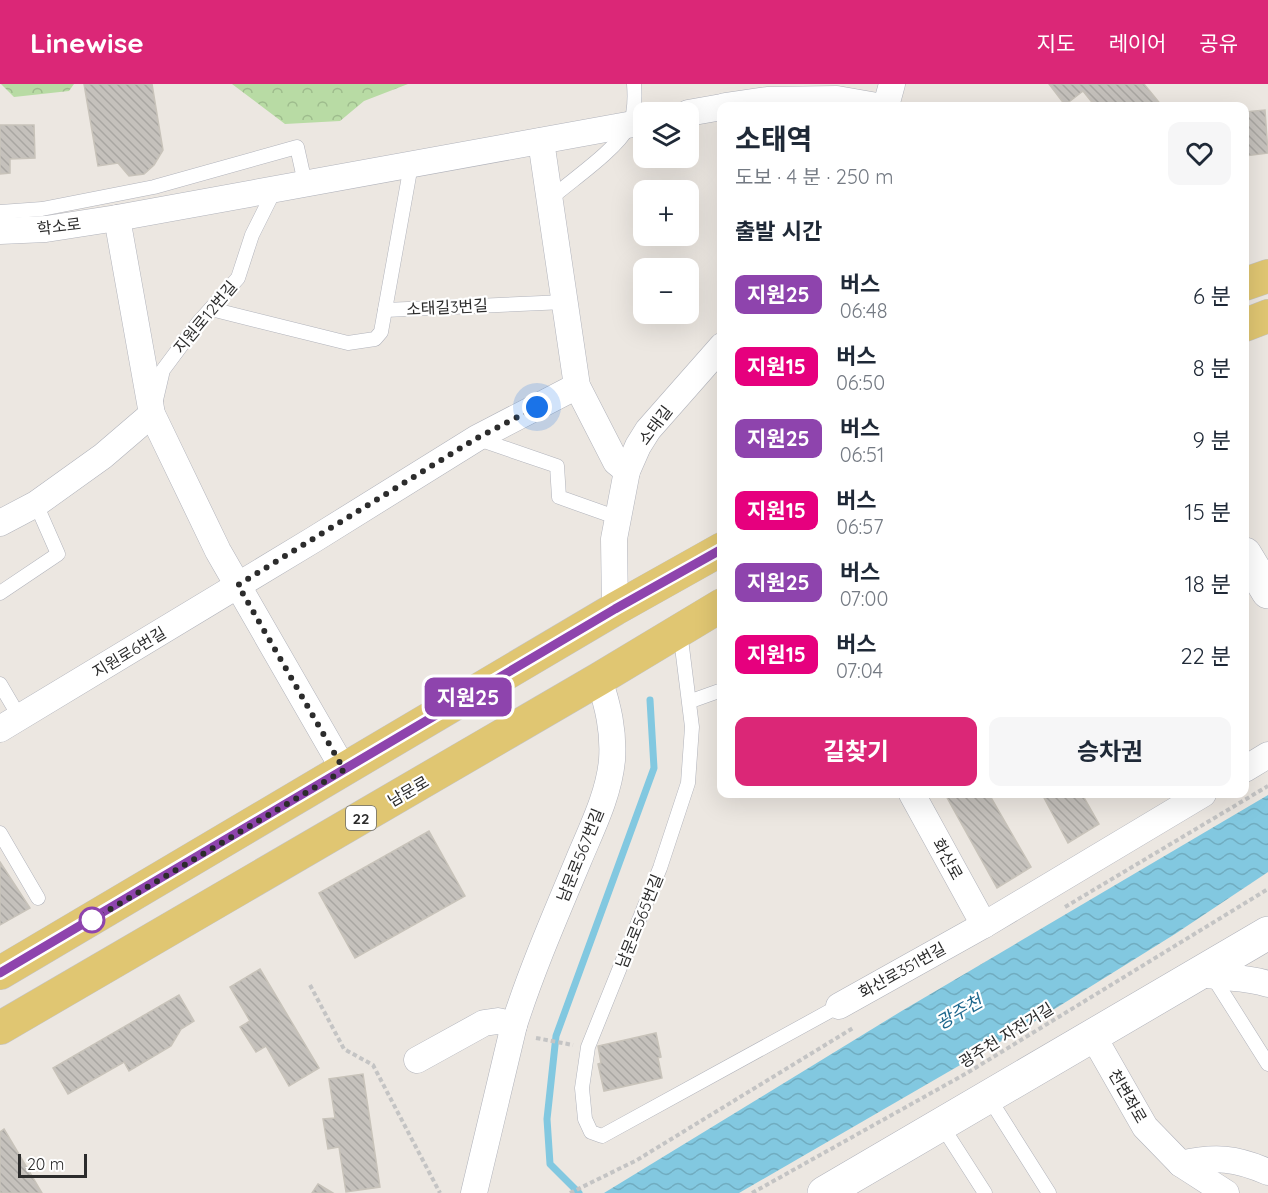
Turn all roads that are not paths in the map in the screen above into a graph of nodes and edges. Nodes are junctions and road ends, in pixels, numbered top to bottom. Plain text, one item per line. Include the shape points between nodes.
1 (634, 84) edge
2 (892, 84) edge
3 (635, 102) edge
4 (754, 102) edge
5 (854, 102) edge
6 (887, 102) edge
7 (717, 108) edge
8 (699, 111) edge
9 (633, 124) edge
10 (633, 126) edge
11 (541, 141) junction
12 (411, 165) junction
13 (305, 183) junction
14 (275, 189) junction
15 (550, 199) junction
16 (0, 212) edge
17 (117, 218) junction
18 (0, 231) edge
19 (1268, 276) edge
20 (1249, 283) edge
21 (565, 302) junction
22 (211, 309) junction
23 (385, 310) junction
24 (1268, 316) edge
25 (1249, 323) edge
26 (717, 352) edge
27 (577, 386) junction
28 (152, 414) junction
29 (477, 438) junction
30 (627, 471) junction
31 (36, 504) junction
32 (618, 518) junction
33 (0, 523) edge
34 (717, 552) edge
35 (1249, 561) edge
36 (238, 585) junction
37 (1268, 592) edge
38 (0, 593) edge
39 (717, 608) edge
40 (615, 609) junction
41 (680, 631) junction
42 (599, 679) junction
43 (0, 684) edge
44 (717, 692) edge
45 (691, 701) junction
46 (10, 723) edge
47 (1268, 755) edge
48 (1249, 767) edge
49 (344, 770) junction
50 (914, 798) edge
51 (1196, 798) edge
52 (0, 833) edge
53 (38, 898) dead end
54 (984, 925) junction
55 (1268, 933) edge
56 (0, 974) edge
57 (1205, 975) junction
58 (1268, 984) edge
59 (839, 1006) joint
60 (2, 1022) edge
61 (525, 1032) junction
62 (1093, 1036) junction
63 (417, 1060) dead end
64 (1268, 1064) edge
65 (989, 1098) junction
66 (942, 1126) junction
67 (596, 1134) joint
68 (1181, 1164) junction
69 (1268, 1172) edge
70 (474, 1193) edge
71 (824, 1193) edge
72 (985, 1193) edge
73 (1049, 1193) edge
74 (1226, 1193) edge

1 - 3 lane
2 - 6 street
4 - 5 street
7 - 8 street
9 - 11 street, 학소로
10 - 15 lane
11 - 12 street, 학소로
11 - 15 street
12 - 13 street, 학소로
12 - 23 lane
13 - 14 street, 학소로
13 - 16 lane via 297,147 154,187 42,209
14 - 17 street, 학소로
14 - 22 lane, 지원로12번길 via 252,235 238,278
15 - 21 street
17 - 18 street, 학소로 via 46,229
17 - 28 street
19 - 20 main road
21 - 23 lane, 소태길3번길
21 - 27 street
22 - 23 lane, 소태길3번길 via 348,343 375,339 381,332
22 - 28 lane, 지원로12번길 via 163,370
24 - 25 main road
26 - 30 street, 소태길 via 648,430
27 - 29 street, 지원로6번길
27 - 30 street via 616,462
28 - 31 street via 104,456
28 - 36 street
29 - 32 lane via 557,466 559,497
29 - 36 street, 지원로6번길
30 - 32 street, 소태길
31 - 33 street
31 - 38 lane via 58,554
32 - 40 street, 소태길 via 614,539
34 - 40 main road
35 - 37 main road
36 - 46 street, 지원로6번길
36 - 49 street
39 - 41 main road, 남문로 / 22
40 - 49 main road
41 - 42 main road, 남문로 / 22
41 - 45 lane, 남문로565번길
42 - 60 main road, 남문로 / 22
42 - 61 street, 남문로567번길 via 611,719 609,775 526,987
43 - 46 lane, 지원로6번길
44 - 45 lane
45 - 67 lane, 남문로565번길 via 688,783 660,868 588,1047 582,1088 585,1119
47 - 48 street
49 - 56 main road
50 - 54 street, 화산로
51 - 54 street, 화산로351번길
52 - 53 lane
54 - 59 street, 화산로351번길
55 - 57 main road
57 - 58 street
57 - 62 main road
57 - 64 lane
59 - 67 lane, 화산로351번길 via 603,1136
61 - 63 street via 498,1021 484,1023
61 - 70 street, 남문로567번길
62 - 65 main road
62 - 68 street, 천변좌로 via 1145,1127
65 - 66 main road
65 - 73 lane
66 - 71 main road
66 - 72 lane
68 - 69 street via 1225,1158
68 - 74 street, 천변좌로

